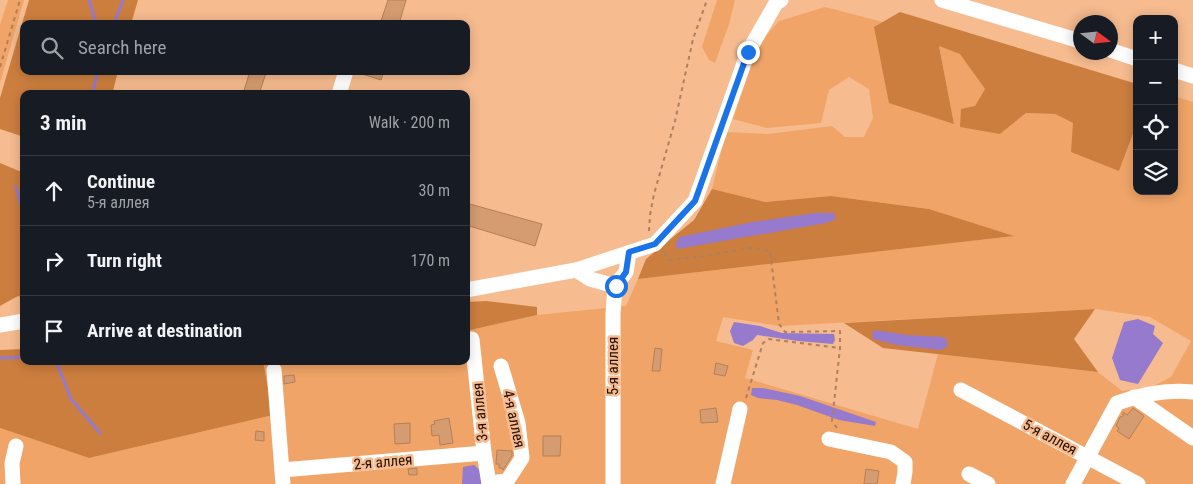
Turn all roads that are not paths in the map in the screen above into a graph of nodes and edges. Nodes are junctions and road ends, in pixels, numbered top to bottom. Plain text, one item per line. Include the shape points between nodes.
1 (781, 0) edge
2 (942, 0) edge
3 (1073, 39) edge
4 (1118, 53) edge
5 (1133, 58) edge
6 (1178, 71) edge
7 (345, 75) edge
8 (1193, 76) edge
9 (340, 90) edge
10 (634, 251) junction
11 (576, 270) junction
12 (616, 286) junction
13 (470, 289) edge
14 (20, 322) edge
15 (0, 325) edge
16 (472, 339) dead end
17 (501, 366) dead end
18 (274, 370) dead end
19 (961, 390) dead end
20 (1193, 392) edge
21 (1134, 397) junction
22 (740, 409) road end
23 (1193, 438) edge
24 (829, 439) dead end
25 (16, 446) dead end
26 (484, 453) junction
27 (1088, 456) junction
28 (968, 474) dead end
29 (283, 477) edge
30 (489, 483) edge
31 (13, 484) edge
32 (613, 484) edge
33 (723, 484) edge
34 (903, 484) edge
35 (988, 484) edge
36 (1073, 484) edge
37 (1138, 484) edge

1 - 10 street via 776,3 748,52 695,201 655,244
2 - 3 street
4 - 5 street
6 - 8 street
7 - 9 street
10 - 11 street
10 - 12 street, 5-я аллея
11 - 12 street via 590,279
11 - 13 street
12 - 32 street, 5-я аллея via 612,314
14 - 15 street
16 - 26 street, 3-я аллея
17 - 30 street, 4-я аллея via 518,423 522,458 507,481
18 - 29 street
19 - 27 street, 5-я аллея
20 - 21 street via 1174,390
21 - 23 street
21 - 27 street via 1117,403
22 - 33 street
24 - 34 street via 891,452 905,462
25 - 31 street via 12,463
26 - 29 street, 2-я аллея
26 - 30 street, 3-я аллея
27 - 36 street
27 - 37 street, 5-я аллея
28 - 35 street

